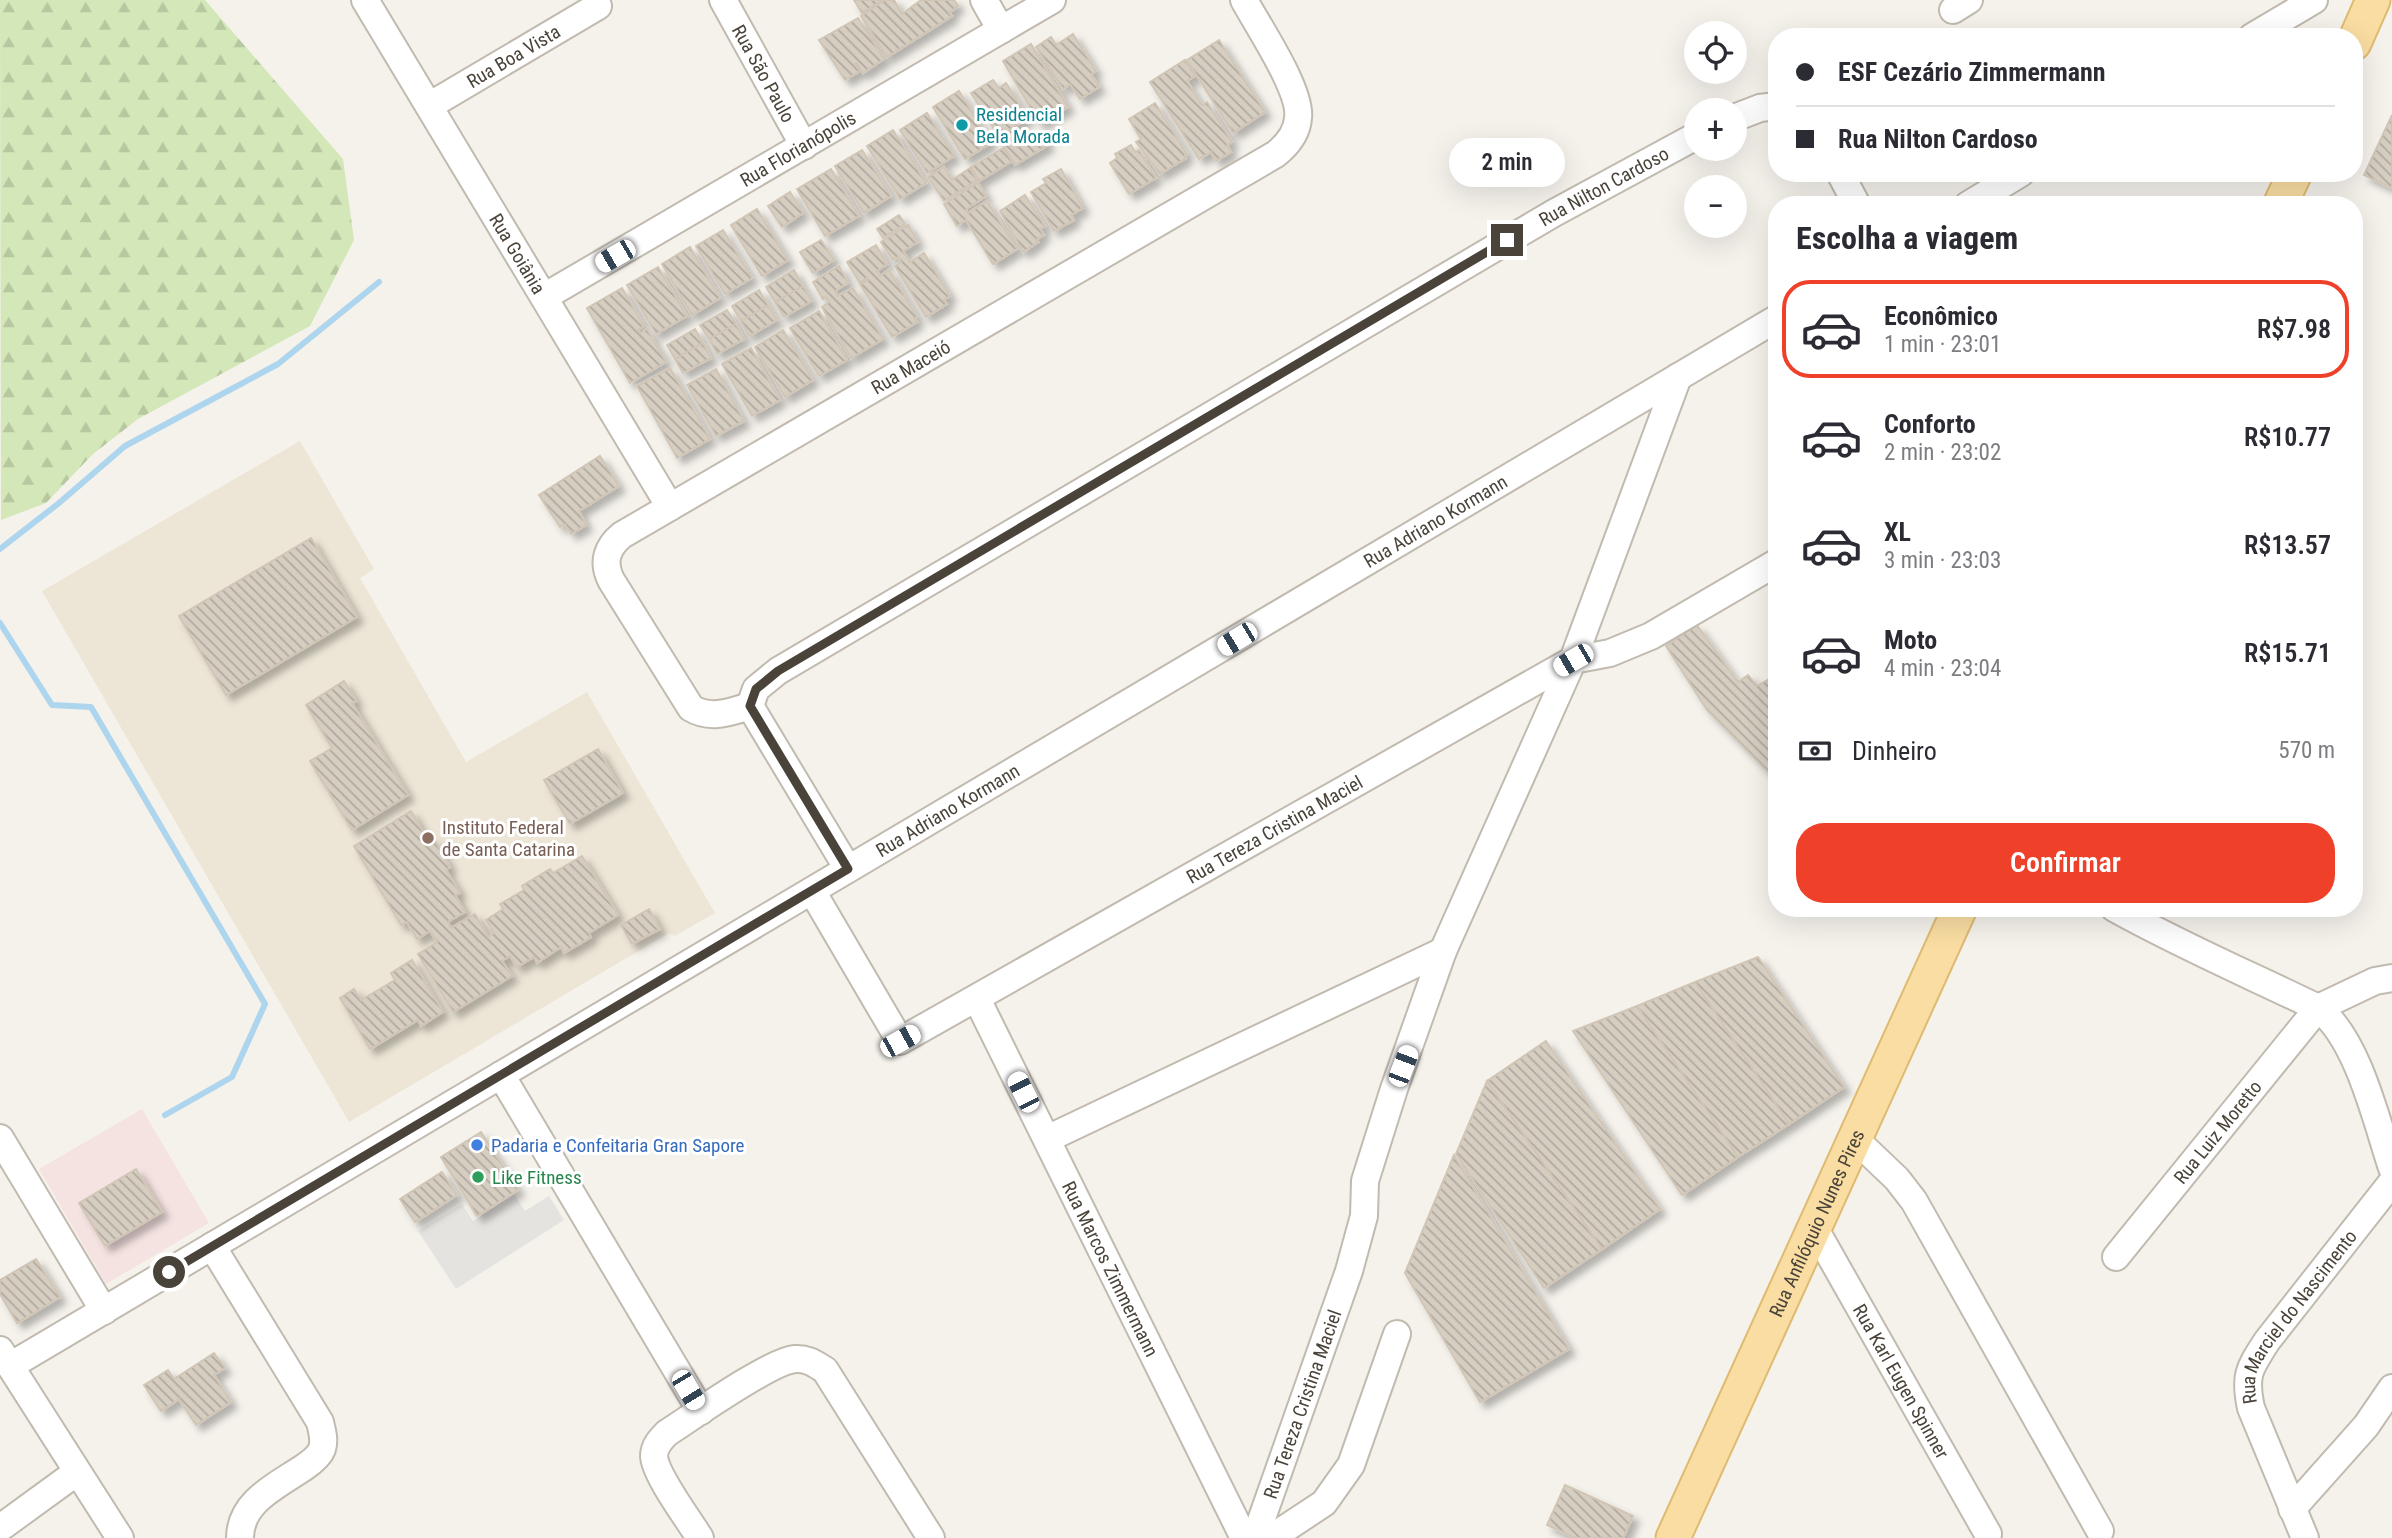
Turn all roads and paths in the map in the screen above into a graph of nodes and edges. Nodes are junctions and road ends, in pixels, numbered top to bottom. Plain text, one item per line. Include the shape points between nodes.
1 (365, 0) edge
2 (723, 0) edge
3 (984, 0) edge
4 (1052, 0) edge
5 (1244, 0) edge
6 (2314, 0) edge
7 (2374, 0) edge
8 (598, 6) dead end
9 (2267, 28) edge
10 (2361, 28) edge
11 (1001, 30) junction
12 (429, 106) junction
13 (1768, 107) edge
14 (1747, 113) edge
15 (1684, 143) edge
16 (804, 146) junction
17 (2006, 182) edge
18 (1983, 196) edge
19 (544, 297) junction
20 (1768, 324) edge
21 (1678, 377) junction
22 (670, 507) junction
23 (1768, 568) edge
24 (1573, 660) junction
25 (750, 706) junction
26 (848, 869) junction
27 (812, 891) junction
28 (1956, 917) edge
29 (2130, 917) edge
30 (1443, 951) junction
31 (2392, 978) edge
32 (977, 999) junction
33 (2318, 1008) junction
34 (501, 1075) junction
35 (0, 1139) edge
36 (1047, 1139) junction
37 (1855, 1139) junction
38 (2392, 1168) edge
39 (2392, 1182) edge
40 (1815, 1229) junction
41 (212, 1246) junction
42 (2116, 1258) dead end
43 (104, 1311) junction
44 (1397, 1334) dead end
45 (5, 1358) edge
46 (2392, 1388) edge
47 (701, 1411) junction
48 (77, 1472) junction
49 (2292, 1509) junction
50 (0, 1528) edge
51 (2100, 1531) dead end
52 (1988, 1534) dead end
53 (120, 1538) edge
54 (240, 1538) edge
55 (700, 1538) edge
56 (931, 1538) edge
57 (1244, 1538) edge
58 (1255, 1538) edge
59 (1271, 1538) edge
60 (1673, 1538) edge
61 (2305, 1538) edge

1 - 12 street, Rua Goiânia
2 - 16 street, Rua São Paulo
3 - 11 street
4 - 11 street, Rua Florianópolis
5 - 22 street, Rua Maceió via 1296,98 1297,128 1286,146 1266,162
6 - 9 street
7 - 10 main road
8 - 12 street, Rua Boa Vista
11 - 16 street, Rua Florianópolis
12 - 19 street, Rua Goiânia
13 - 14 street
15 - 25 street, Rua Nilton Cardoso via 1554,213 778,671 756,689
16 - 19 street, Rua Florianópolis
17 - 18 street
19 - 22 street, Rua Goiânia
20 - 21 street, Rua Adriano Kormann
21 - 24 street, Rua Tereza Cristina Maciel
21 - 26 street, Rua Adriano Kormann
22 - 25 street, Rua Maceió via 616,540 607,557 608,573 691,708 709,715
23 - 24 street via 1651,636 1610,653
24 - 30 street, Rua Tereza Cristina Maciel
24 - 32 street, Rua Tereza Cristina Maciel
25 - 26 street
26 - 27 street, Rua Adriano Kormann
27 - 32 street, Rua Tereza Cristina Maciel via 900,1041
27 - 34 street, Rua Adriano Kormann
28 - 37 main road, Rua Anfilóquio Nunes Pires
29 - 33 street
30 - 36 street
30 - 58 street, Rua Tereza Cristina Maciel via 1365,1181 1364,1216 1349,1271
31 - 33 street via 2375,981
32 - 36 street, Rua Marcos Zimmermann
33 - 38 street via 2335,1024 2355,1059
33 - 42 street, Rua Luiz Moretto
34 - 41 street, Rua Adriano Kormann
34 - 47 street
35 - 43 street
36 - 57 street, Rua Marcos Zimmermann
37 - 40 main road, Rua Anfilóquio Nunes Pires
37 - 51 street via 1914,1201
39 - 49 street, Rua Marciel do Nascimento via 2251,1366 2246,1386 2251,1408
40 - 52 street, Rua Karl Eugen Spinner
40 - 60 main road, Rua Anfilóquio Nunes Pires
41 - 43 street, Rua Adriano Kormann
41 - 54 street via 320,1422 324,1437 322,1451 310,1463 256,1500 244,1516
43 - 45 street, Rua Adriano Kormann
44 - 59 street via 1350,1465 1324,1503
45 - 48 street
46 - 49 street via 2366,1426
47 - 55 street via 667,1433 654,1454 657,1469
47 - 56 street via 778,1365 793,1359 810,1361 834,1381
48 - 50 street
48 - 53 street
49 - 61 street, Rua Marciel do Nascimento

